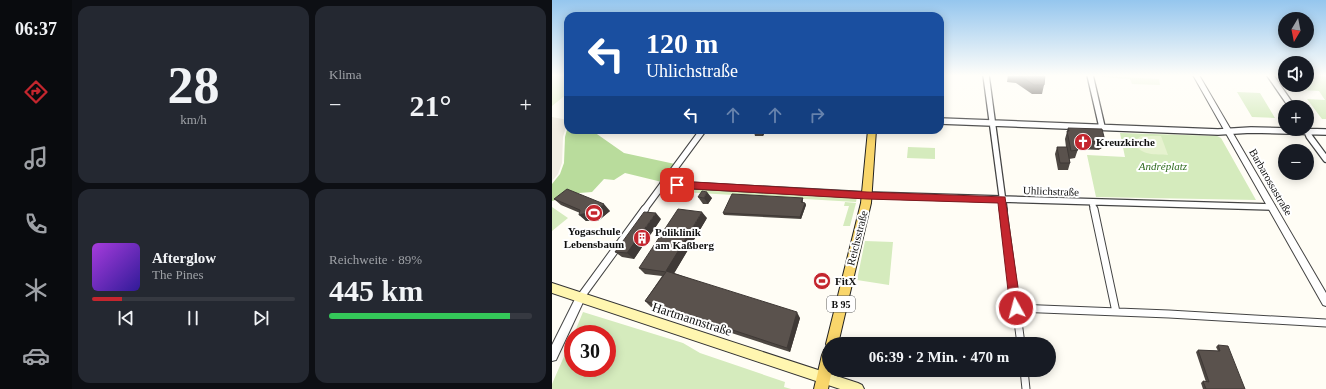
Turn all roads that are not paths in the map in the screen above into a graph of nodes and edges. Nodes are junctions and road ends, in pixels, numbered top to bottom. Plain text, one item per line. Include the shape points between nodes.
1 (988, 93) edge
2 (1094, 93) edge
3 (1206, 93) edge
4 (944, 120) edge
5 (992, 123) junction
6 (1102, 127) junction
7 (1278, 130) edge
8 (1228, 131) junction
9 (1314, 131) edge
10 (1326, 132) edge
11 (700, 134) edge
12 (872, 134) edge
13 (1311, 136) edge
14 (1326, 159) edge
15 (663, 184) junction
16 (867, 195) junction
17 (1002, 200) junction
18 (1092, 202) junction
19 (1272, 207) junction
20 (552, 288) edge
21 (580, 298) junction
22 (1326, 301) edge
23 (1016, 308) junction
24 (1116, 312) junction
25 (1326, 324) edge
26 (834, 337) edge
27 (1020, 337) edge
28 (552, 356) edge
29 (1025, 377) edge
30 (822, 383) edge
31 (858, 389) edge
32 (1026, 389) edge

1 - 5 street
2 - 6 street
3 - 8 street, Barbarossastraße
4 - 5 street
5 - 6 street
5 - 17 street
6 - 8 street
7 - 8 street
8 - 19 street, Barbarossastraße
9 - 10 street
11 - 15 street
12 - 16 main road, Reichsstraße / B 95
13 - 14 street
15 - 16 street, Uhlichstraße
15 - 21 street
16 - 17 street, Uhlichstraße
16 - 26 main road, Reichsstraße / B 95
17 - 18 street, Uhlichstraße
17 - 23 street
18 - 19 street, Uhlichstraße
18 - 24 street
19 - 22 street, Barbarossastraße
20 - 21 main road, Hartmannstraße
21 - 28 street
21 - 30 main road, Hartmannstraße
23 - 24 street
23 - 27 street
24 - 25 street
29 - 32 street
30 - 31 main road, Hartmannstraße

